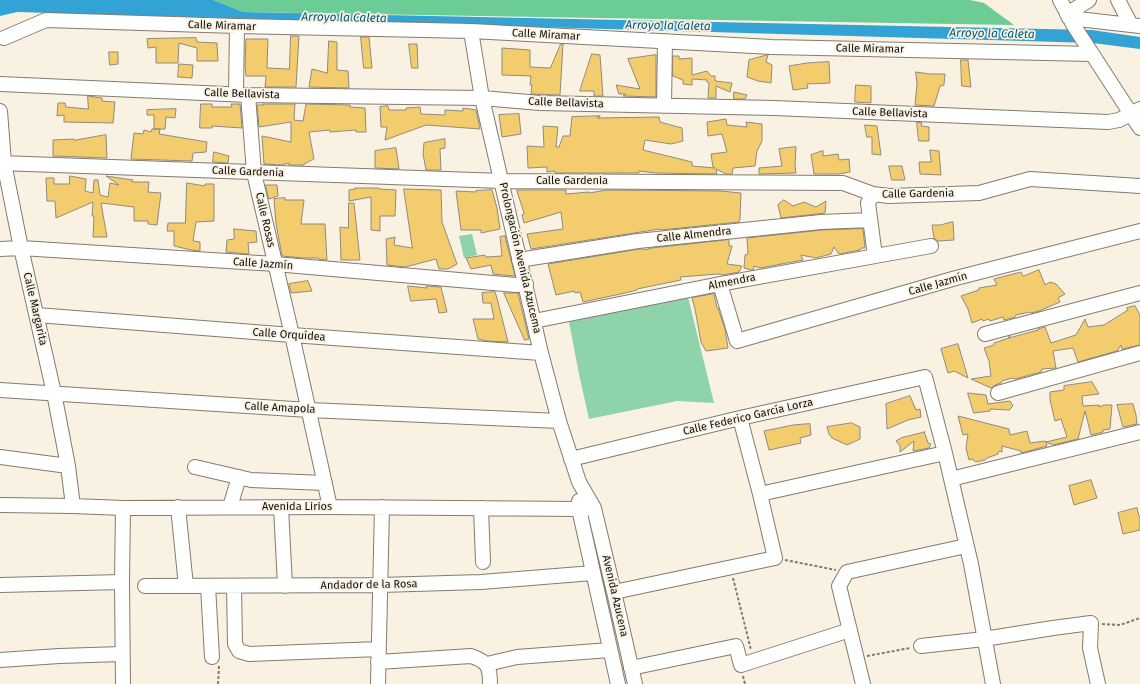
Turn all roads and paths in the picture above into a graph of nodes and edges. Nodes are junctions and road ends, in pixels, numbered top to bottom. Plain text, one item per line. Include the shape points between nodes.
1 (1060, 0) edge
2 (1089, 0) edge
3 (1118, 0) edge
4 (1070, 19) junction
5 (1136, 25) edge
6 (237, 26) junction
7 (471, 31) junction
8 (4, 38) dead end
9 (665, 41) junction
10 (1089, 49) junction
11 (0, 84) edge
12 (242, 95) junction
13 (482, 98) junction
14 (664, 106) junction
15 (0, 111) edge
16 (1135, 112) edge
17 (1140, 128) edge
18 (2, 163) edge
19 (254, 173) junction
20 (502, 181) junction
21 (1140, 186) edge
22 (873, 194) junction
23 (870, 220) junction
24 (1140, 230) edge
25 (931, 246) dead end
26 (21, 248) junction
27 (0, 249) edge
28 (875, 256) junction
29 (519, 260) junction
30 (275, 264) junction
31 (526, 284) junction
32 (720, 284) junction
33 (1140, 293) edge
34 (37, 315) junction
35 (534, 321) junction
36 (985, 334) dead end
37 (292, 335) junction
38 (541, 353) junction
39 (1140, 353) edge
40 (0, 390) edge
41 (54, 393) junction
42 (998, 393) dead end
43 (309, 410) junction
44 (740, 418) junction
45 (559, 420) junction
46 (1140, 432) edge
47 (945, 453) junction
48 (0, 457) edge
49 (571, 459) junction
50 (68, 466) junction
51 (195, 467) dead end
52 (238, 477) junction
53 (950, 479) junction
54 (579, 482) junction
55 (324, 483) junction
56 (760, 494) junction
57 (0, 506) edge
58 (73, 506) junction
59 (178, 507) junction
60 (230, 507) junction
61 (281, 507) junction
62 (330, 507) junction
63 (382, 507) junction
64 (123, 508) junction
65 (480, 508) junction
66 (594, 508) junction
67 (579, 509) junction
68 (966, 546) junction
69 (775, 558) junction
70 (483, 562) dead end
71 (730, 567) junction
72 (847, 572) junction
73 (593, 573) junction
74 (122, 582) junction
75 (0, 585) edge
76 (380, 585) junction
77 (145, 586) dead end
78 (186, 586) junction
79 (208, 586) junction
80 (234, 586) junction
81 (285, 586) junction
82 (614, 592) junction
83 (1140, 618) edge
84 (1091, 623) junction
85 (850, 630) junction
86 (984, 639) junction
87 (921, 646) joint
88 (610, 650) junction
89 (122, 654) junction
90 (378, 655) junction
91 (856, 657) junction
92 (0, 660) edge
93 (215, 660) joint
94 (747, 663) junction
95 (487, 664) junction
96 (631, 668) junction
97 (122, 684) edge
98 (218, 684) edge
99 (378, 684) edge
100 (490, 684) edge
101 (618, 684) edge
102 (635, 684) edge
103 (863, 684) edge
104 (992, 684) edge
105 (1098, 684) edge

1 - 4 street
2 - 4 street
3 - 5 street
4 - 5 street
4 - 10 street
6 - 7 street, Calle Miramar
6 - 8 street, Calle Miramar via 46,20
6 - 12 street, Calle Rosas
7 - 9 street, Calle Miramar
7 - 13 street, Prolongación Avenida Azucema
9 - 10 street, Calle Miramar via 772,47
9 - 14 street
10 - 16 street
11 - 12 street, Calle Bellavista
12 - 13 street, Calle Bellavista
12 - 19 street, Calle Rosas
13 - 14 street, Calle Bellavista via 540,103
13 - 20 street, Prolongación Avenida Azucema
14 - 16 street, Calle Bellavista via 1108,122
15 - 18 street, Calle Margarita
16 - 17 street
18 - 19 street, Calle Gardenia
18 - 26 street, Calle Margarita
19 - 20 street, Calle Gardenia
19 - 30 street, Calle Rosas
20 - 22 street, Calle Gardenia via 843,183
20 - 29 street, Prolongación Avenida Azucema
21 - 22 street, Calle Gardenia via 1030,179 979,193 889,196
22 - 23 street via 868,203
23 - 28 street
23 - 29 street, Calle Almendra via 821,222 638,241
24 - 32 street, Calle Jazmín via 956,278 737,340
25 - 28 street, Almendra
26 - 27 street, Calle Jazmín
26 - 30 street, Calle Jazmín
26 - 34 street, Calle Margarita
28 - 32 street, Almendra
29 - 31 street, Prolongación Avenida Azucema
30 - 31 street, Calle Jazmín
30 - 37 street, Calle Rosas
31 - 35 street, Prolongación Avenida Azucema
32 - 35 street, Almendra
33 - 36 street
34 - 37 street, Calle Orquídea
34 - 41 street, Calle Margarita
35 - 38 street, Prolongación Avenida Azucema
37 - 38 street, Calle Orquídea
37 - 43 street, Calle Rosas
38 - 45 street, Prolongación Avenida Azucema
39 - 42 street
40 - 41 street, Calle Amapola
41 - 43 street, Calle Amapola
41 - 50 street, Calle Margarita
43 - 45 street, Calle Amapola
43 - 55 street, Calle Rosas
44 - 47 street, Calle Federico García Lorza via 925,377
44 - 49 street, Calle Federico García Lorza
44 - 56 street
45 - 49 street, Prolongación Avenida Azucema
46 - 53 street
47 - 53 street
47 - 56 street
48 - 50 street
49 - 54 street, Prolongación Avenida Azucema
50 - 58 street, Calle Margarita
51 - 52 street
52 - 55 street via 251,480
52 - 60 street
53 - 68 street
54 - 66 street, Prolongación Avenida Azucema
54 - 67 street, Prolongación Avenida Azucema
55 - 62 street, Calle Rosas
56 - 69 street
57 - 58 street, Avenida Lirios
58 - 64 street, Avenida Lirios
59 - 60 street, Avenida Lirios
59 - 64 street, Avenida Lirios
59 - 78 street
60 - 61 street, Avenida Lirios
61 - 62 street, Avenida Lirios
61 - 81 street
62 - 63 street, Avenida Lirios
63 - 65 street, Avenida Lirios
63 - 76 street
64 - 74 street
65 - 67 street, Avenida Lirios
65 - 70 street
66 - 67 street, Avenida Lirios
66 - 82 street, Avenida Azucena
67 - 73 street, Avenida Azucena
68 - 72 street
68 - 86 street
69 - 71 street
69 - 72 path
71 - 82 street
71 - 94 path
72 - 85 street via 839,586
73 - 76 street, Andador de la Rosa via 481,582
73 - 88 street, Avenida Azucena
74 - 75 street
74 - 89 street
76 - 81 street, Andador de la Rosa
76 - 90 street
77 - 78 street, Andador de la Rosa
78 - 79 street, Andador de la Rosa
79 - 80 street, Andador de la Rosa
79 - 93 street
80 - 81 street, Andador de la Rosa
80 - 90 street via 235,644 239,651 249,654
82 - 96 street, Avenida Azucena
83 - 84 path via 1120,625
84 - 86 street
84 - 105 street via 1090,648
85 - 91 street
85 - 94 street
86 - 87 street
86 - 104 street
87 - 91 path
88 - 95 street via 517,657
88 - 101 street, Avenida Azucena
89 - 92 street
89 - 97 street
90 - 95 street via 471,656
90 - 99 street
91 - 103 street
93 - 98 path
94 - 96 street via 736,646
95 - 100 street
96 - 102 street, Avenida Azucena

